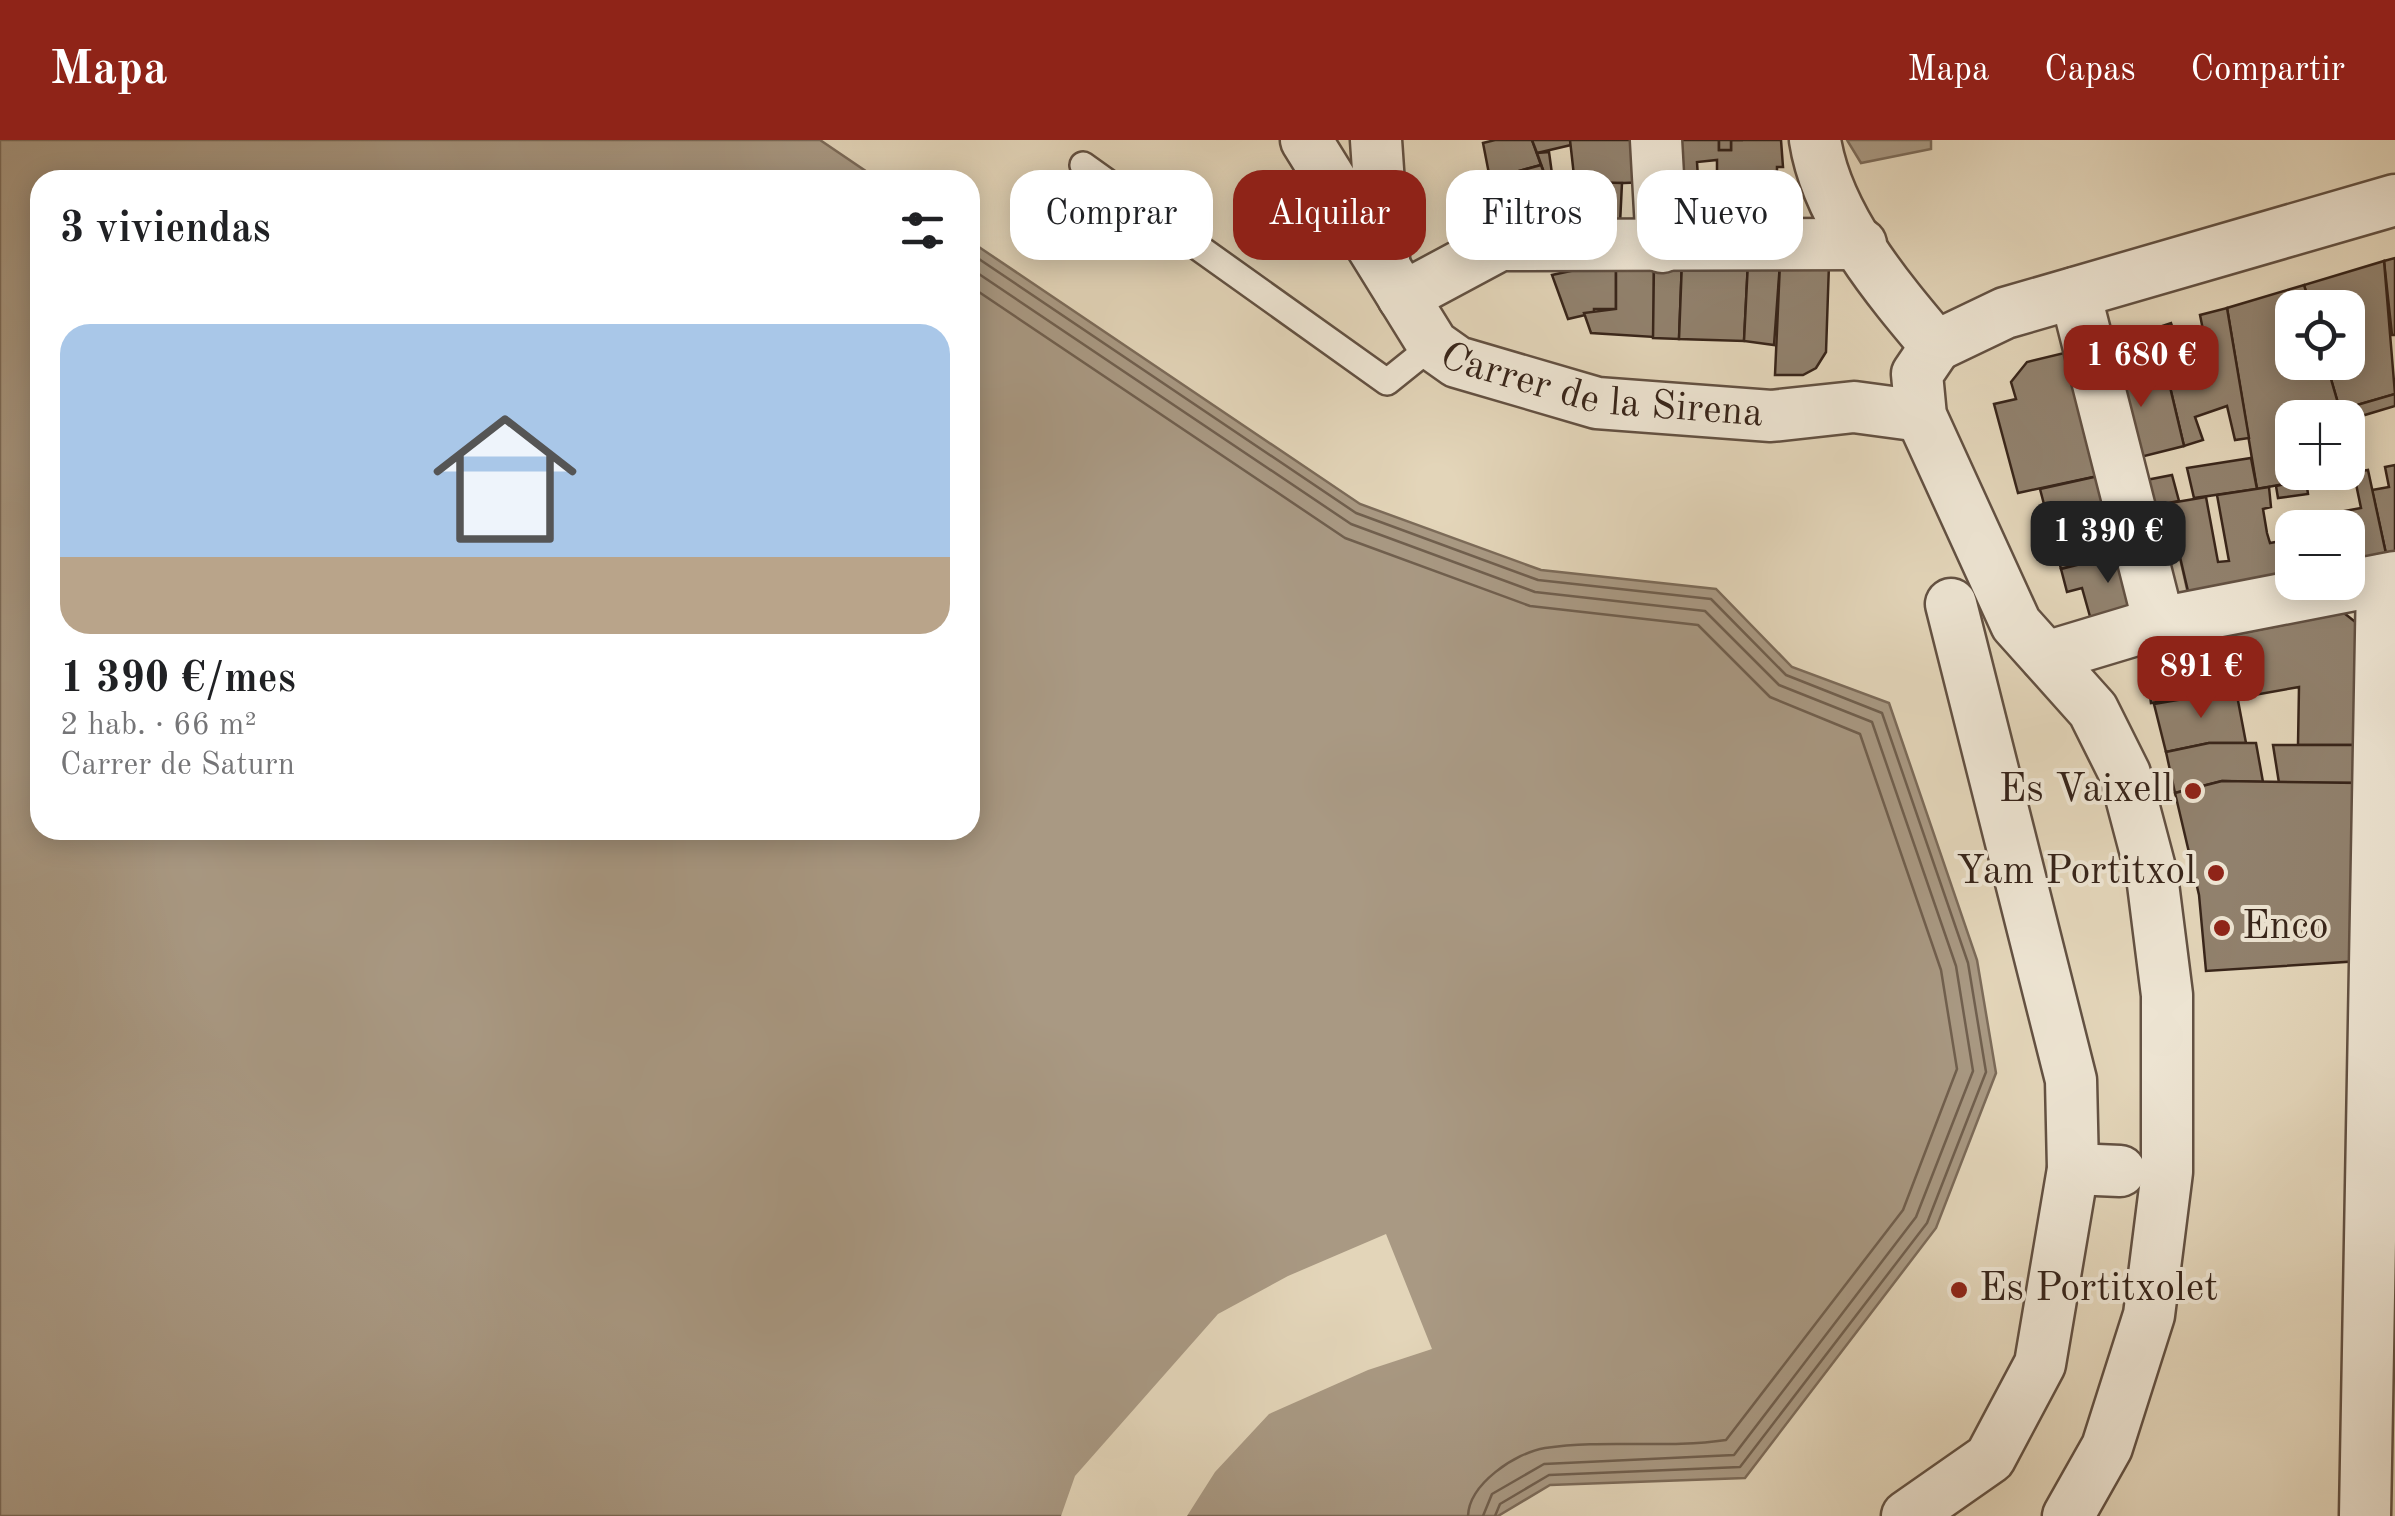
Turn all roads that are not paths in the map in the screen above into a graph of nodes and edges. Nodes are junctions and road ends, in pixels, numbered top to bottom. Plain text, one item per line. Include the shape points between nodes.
1 (1306, 140) edge
2 (1376, 140) edge
3 (1656, 140) edge
4 (1816, 140) edge
5 (1084, 164) dead end
6 (1658, 170) edge
7 (2395, 200) edge
8 (1861, 244) junction
9 (1803, 245) edge
10 (1637, 247) edge
11 (1394, 283) junction
12 (2075, 293) junction
13 (1433, 345) junction
14 (1936, 346) junction
15 (1908, 414) junction
16 (2388, 578) edge
17 (1951, 604) dead end
18 (2159, 623) junction
19 (2046, 658) junction
20 (1908, 1516) edge
21 (2068, 1516) edge
22 (2365, 1516) edge

1 - 11 street, Carrer de la Sirena
2 - 11 street
3 - 6 street
4 - 8 street via 1830,195
5 - 13 lane via 1387,382
7 - 12 street
8 - 9 street
8 - 14 street
10 - 11 street via 1500,245
11 - 13 street, Carrer de la Sirena
12 - 14 street via 2005,313
12 - 18 street
13 - 15 street, Carrer de la Sirena via 1457,362 1596,403 1770,416 1854,407
14 - 15 street via 1917,374
15 - 19 street via 2016,624
16 - 18 street
16 - 22 street
17 - 20 street via 2096,1170 2040,1364 1990,1458
18 - 19 street
19 - 21 street via 2093,710 2125,774 2152,876 2167,995 2167,1172 2149,1315 2107,1447

